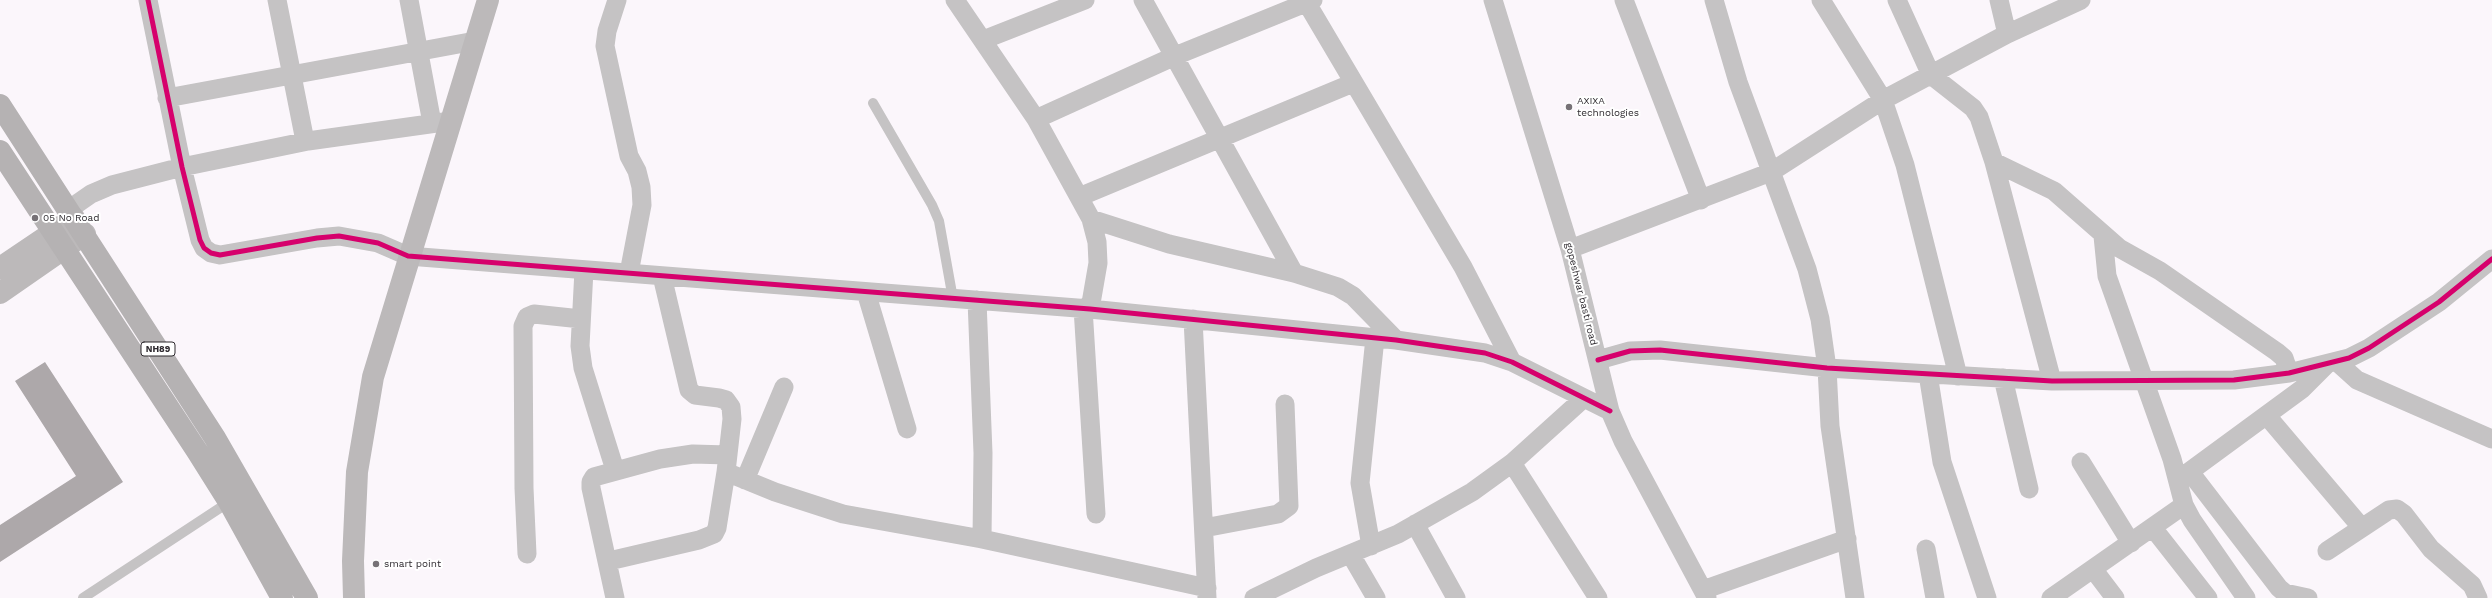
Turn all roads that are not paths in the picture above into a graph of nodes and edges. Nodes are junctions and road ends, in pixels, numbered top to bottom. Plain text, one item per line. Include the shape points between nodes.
1 (148, 0) edge
2 (277, 0) edge
3 (409, 0) edge
4 (488, 0) edge
5 (617, 0) edge
6 (955, 0) edge
7 (1085, 0) edge
8 (1143, 0) edge
9 (1624, 0) edge
10 (1714, 0) edge
11 (1821, 0) edge
12 (1897, 0) edge
13 (1998, 0) edge
14 (2082, 0) edge
15 (1308, 1) edge
16 (1497, 1) edge
17 (2007, 34) junction
18 (983, 40) junction
19 (475, 41) junction
20 (418, 52) junction
21 (1175, 56) junction
22 (291, 74) junction
23 (1931, 75) junction
24 (1354, 83) junction
25 (167, 98) junction
26 (1883, 100) junction
27 (873, 103) dead end
28 (0, 105) edge
29 (1036, 119) junction
30 (442, 122) junction
31 (1220, 140) junction
32 (306, 141) junction
33 (0, 151) edge
34 (1994, 162) junction
35 (182, 167) junction
36 (1771, 172) junction
37 (1079, 197) junction
38 (1701, 200) junction
39 (1091, 219) junction
40 (75, 220) junction
41 (2103, 236) junction
42 (59, 240) junction
43 (1570, 249) junction
44 (408, 256) junction
45 (2490, 265) edge
46 (0, 268) edge
47 (584, 270) junction
48 (629, 273) junction
49 (1294, 273) junction
50 (662, 276) junction
51 (866, 292) junction
52 (0, 293) edge
53 (953, 299) junction
54 (977, 300) junction
55 (1087, 308) junction
56 (582, 319) junction
57 (1193, 319) junction
58 (1375, 338) junction
59 (1396, 340) junction
60 (1598, 360) junction
61 (1512, 362) junction
62 (2332, 364) junction
63 (1827, 368) junction
64 (2289, 373) junction
65 (1928, 374) junction
66 (1958, 376) junction
67 (2004, 378) junction
68 (2052, 381) junction
69 (2144, 381) junction
70 (784, 387) dead end
71 (1584, 398) junction
72 (1285, 404) dead end
73 (1610, 411) junction
74 (2267, 416) junction
75 (907, 429) dead end
76 (2492, 439) edge
77 (2081, 462) dead end
78 (727, 463) junction
79 (1512, 463) junction
80 (615, 470) junction
81 (2184, 476) junction
82 (745, 480) junction
83 (2029, 490) dead end
84 (229, 502) junction
85 (2184, 506) junction
86 (1096, 514) dead end
87 (1416, 524) junction
88 (1204, 528) junction
89 (2153, 528) junction
90 (2362, 528) junction
91 (982, 539) junction
92 (1847, 539) junction
93 (2132, 543) junction
94 (1371, 546) junction
95 (1926, 549) dead end
96 (2327, 551) dead end
97 (528, 554) dead end
98 (1351, 555) junction
99 (609, 561) junction
100 (2093, 569) junction
101 (1207, 593) edge
102 (1705, 594) edge
103 (2063, 595) edge
104 (83, 598) edge
105 (282, 598) edge
106 (307, 598) edge
107 (354, 598) edge
108 (615, 598) edge
109 (1254, 598) edge
110 (1376, 598) edge
111 (1456, 598) edge
112 (1598, 598) edge
113 (1855, 598) edge
114 (1935, 598) edge
115 (1987, 598) edge
116 (2115, 598) edge
117 (2208, 598) edge
118 (2246, 598) edge
119 (2308, 598) edge
120 (2478, 598) edge

1 - 25 street
2 - 22 street
3 - 20 street
4 - 19 street
5 - 48 street via 605,46 629,156 637,171 641,187 642,205
6 - 18 street
7 - 18 street
8 - 21 street
9 - 38 street
10 - 36 street via 1738,82
11 - 26 street
12 - 23 street
13 - 17 street
14 - 17 street
15 - 21 street
15 - 24 street
16 - 43 street, gopeshwar basti road
17 - 23 street
18 - 29 street
19 - 20 street
19 - 30 street
20 - 22 street
20 - 30 street
21 - 29 street
21 - 31 street
22 - 25 street
22 - 32 street
23 - 26 street
23 - 34 street via 1973,108 1979,117
24 - 31 street
24 - 61 street via 1463,266
25 - 35 street
26 - 36 street
26 - 66 street via 1905,165
27 - 53 lane via 932,205 938,221
28 - 40 main road, NH89
29 - 37 street
30 - 32 street
30 - 44 street
31 - 37 street
31 - 49 street
32 - 35 street
33 - 42 main road, NH89
34 - 41 street via 2054,192
34 - 68 street
35 - 40 street via 112,185 91,194
35 - 44 street via 200,240 204,248 211,253 220,255 339,236 378,244
36 - 38 street
36 - 63 street via 1807,269 1820,319
37 - 39 street
38 - 43 street
39 - 49 street via 1169,244
39 - 55 street via 1097,242 1098,263
40 - 42 street
40 - 106 main road, NH89 via 215,438
41 - 64 street via 2119,248 2160,270 2277,352 2284,358
41 - 69 street via 2107,276
42 - 46 street
42 - 52 street
42 - 84 main road, NH89
43 - 60 street, gopeshwar basti road
44 - 47 street
44 - 107 street via 373,377 363,426 357,472
45 - 62 street via 2369,348
47 - 48 street
47 - 56 street
48 - 50 street
49 - 59 street via 1338,287 1353,296
50 - 51 street
50 - 78 street via 685,382 689,390 695,394 726,400 731,407
51 - 53 street
51 - 75 street
53 - 54 street
54 - 55 street
54 - 91 street via 983,453
55 - 57 street
55 - 86 street
56 - 80 street via 580,346 583,368
56 - 97 street via 534,314 527,318 523,326 524,488
57 - 58 street
57 - 88 street
58 - 59 street
58 - 94 street via 1360,483
59 - 61 street via 1455,347 1486,353
60 - 63 street via 1630,351 1660,350
60 - 73 street, gopeshwar basti road
61 - 71 street
62 - 64 street
62 - 74 street
62 - 76 street via 2357,380
63 - 65 street
63 - 92 street via 1830,426
64 - 69 street via 2234,380
65 - 66 street
65 - 115 street via 1942,462
66 - 67 street
67 - 68 street
67 - 83 street
68 - 69 street
69 - 81 street
70 - 82 street
71 - 73 street
71 - 79 street
72 - 88 street via 1289,506 1278,514
73 - 102 street, gopeshwar basti road via 1623,441
74 - 81 street
74 - 90 street
77 - 93 street
78 - 80 street via 694,454
78 - 82 street
78 - 99 street via 714,534 699,540
79 - 87 street via 1472,492
79 - 112 street
80 - 99 street via 599,474 591,482
81 - 85 street
81 - 119 street via 2279,588 2285,593
82 - 91 street via 843,514
84 - 104 lane
84 - 105 main road, NH89
85 - 89 street
85 - 118 street
87 - 94 street
87 - 111 street
88 - 101 street
89 - 93 street
89 - 117 street
90 - 96 street
90 - 120 street via 2389,510 2397,509 2404,514 2431,549 2472,585
91 - 101 street
92 - 102 street
92 - 113 street
93 - 100 street
94 - 98 street
95 - 114 street
98 - 109 street via 1316,568
98 - 110 street
99 - 108 street
100 - 103 street
100 - 116 street

